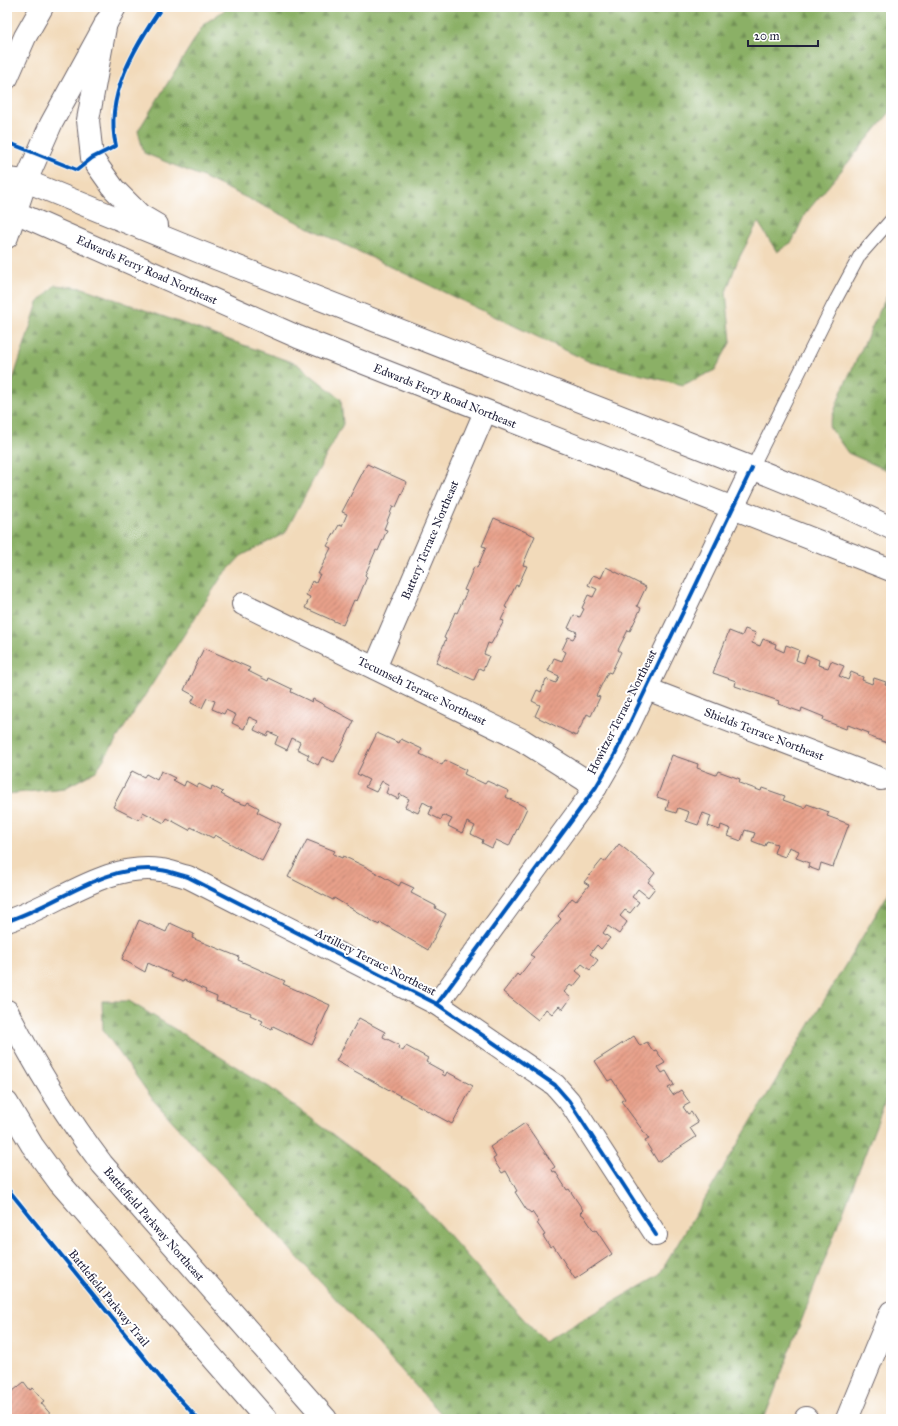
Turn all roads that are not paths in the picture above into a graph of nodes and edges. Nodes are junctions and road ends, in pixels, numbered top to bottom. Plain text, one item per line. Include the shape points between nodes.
1 (42, 7) edge
2 (111, 14) edge
3 (7, 78) edge
4 (17, 180) edge
5 (11, 208) edge
6 (891, 220) edge
7 (7, 238) edge
8 (200, 252) junction
9 (485, 412) junction
10 (752, 468) junction
11 (732, 508) junction
12 (891, 528) edge
13 (891, 570) edge
14 (243, 604) dead end
15 (375, 668) junction
16 (647, 689) junction
17 (881, 778) dead end
18 (596, 787) junction
19 (7, 921) edge
20 (436, 1004) junction
21 (7, 1011) edge
22 (7, 1103) edge
23 (656, 1235) dead end
24 (891, 1312) edge
25 (266, 1419) edge
26 (326, 1419) edge
27 (847, 1419) edge

1 - 3 main road
2 - 4 main road
2 - 8 main road via 88,120 92,158 114,188 140,215
4 - 5 main road
4 - 8 main road
5 - 7 main road
5 - 9 main road, Edwards Ferry Road Northeast via 298,336
6 - 10 lane via 860,255
8 - 10 main road
9 - 11 main road, Edwards Ferry Road Northeast
9 - 15 main road, Battery Terrace Northeast
10 - 11 main road, Howitzer Terrace Northeast
10 - 12 main road
11 - 13 main road, Edwards Ferry Road Northeast
11 - 16 main road, Howitzer Terrace Northeast
14 - 15 main road, Tecumseh Terrace Northeast
15 - 18 main road, Tecumseh Terrace Northeast via 522,740
16 - 17 main road, Shields Terrace Northeast
16 - 18 main road, Howitzer Terrace Northeast
18 - 20 main road, Howitzer Terrace Northeast
19 - 20 main road, Artillery Terrace Northeast via 109,875 138,869 161,870 188,877
20 - 23 main road, Artillery Terrace Northeast via 555,1085 569,1101
21 - 26 main road, Battlefield Parkway Northeast via 30,1056 69,1120 102,1164
22 - 25 main road via 32,1145 59,1182
24 - 27 main road

